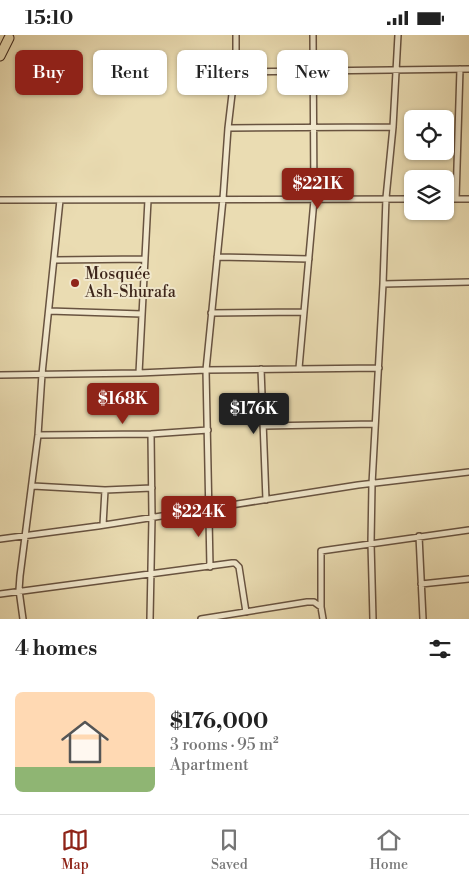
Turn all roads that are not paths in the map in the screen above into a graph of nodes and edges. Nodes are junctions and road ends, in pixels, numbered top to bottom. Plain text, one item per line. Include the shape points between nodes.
1 (236, 35) edge
2 (313, 35) edge
3 (398, 35) edge
4 (7, 38) edge
5 (236, 50) edge
6 (313, 50) edge
7 (0, 56) edge
8 (396, 69) junction
9 (460, 69) junction
10 (469, 69) edge
11 (348, 70) edge
12 (232, 95) edge
13 (314, 95) edge
14 (393, 127) junction
15 (228, 128) junction
16 (314, 128) junction
17 (386, 198) junction
18 (223, 199) junction
19 (404, 199) edge
20 (456, 199) joint
21 (469, 199) edge
22 (0, 200) edge
23 (60, 200) junction
24 (148, 200) junction
25 (314, 200) junction
26 (217, 257) junction
27 (145, 259) junction
28 (309, 259) junction
29 (55, 260) junction
30 (469, 282) edge
31 (384, 284) junction
32 (49, 311) junction
33 (303, 312) junction
34 (211, 313) junction
35 (142, 314) junction
36 (299, 368) junction
37 (378, 368) junction
38 (261, 369) junction
39 (206, 370) junction
40 (42, 373) junction
41 (139, 373) junction
42 (0, 375) edge
43 (375, 424) junction
44 (263, 427) junction
45 (208, 430) junction
46 (152, 434) junction
47 (38, 435) junction
48 (469, 472) edge
49 (372, 484) junction
50 (32, 486) junction
51 (152, 488) junction
52 (105, 489) junction
53 (266, 501) junction
54 (209, 508) junction
55 (152, 517) junction
56 (103, 525) junction
57 (469, 529) edge
58 (26, 536) junction
59 (419, 536) junction
60 (0, 539) edge
61 (372, 543) junction
62 (210, 567) junction
63 (151, 575) junction
64 (469, 579) edge
65 (421, 584) junction
66 (19, 590) junction
67 (0, 594) edge
68 (321, 609) junction
69 (246, 612) junction
70 (23, 619) edge
71 (150, 619) edge
72 (202, 619) edge
73 (323, 619) edge
74 (373, 619) edge
75 (423, 619) edge

1 - 5 street
2 - 6 street
3 - 8 street
4 - 7 highway
8 - 9 street
8 - 11 street
8 - 14 street
9 - 10 street
9 - 20 street
12 - 15 street
13 - 16 street
14 - 16 street
14 - 17 street
15 - 16 street
15 - 18 street
16 - 25 street
17 - 19 street
17 - 25 street
17 - 31 street
18 - 24 street
18 - 25 street
18 - 26 street
20 - 21 street
22 - 23 street
23 - 24 street
23 - 29 street
24 - 27 street
25 - 28 street
26 - 28 street
26 - 34 street
27 - 29 street
27 - 35 street
28 - 33 street
29 - 32 street
30 - 31 street
31 - 37 street
32 - 35 street
32 - 40 street
33 - 34 street
33 - 36 street
34 - 39 street
35 - 41 street
36 - 37 street
36 - 38 street
37 - 43 street
38 - 39 street
38 - 44 street
39 - 41 street
39 - 45 street
40 - 41 street
40 - 42 street
40 - 47 street
43 - 44 street
43 - 49 street
44 - 53 street
45 - 46 street
45 - 54 street
46 - 47 street
46 - 51 street
47 - 50 street
48 - 49 street
49 - 53 street
49 - 61 street
50 - 52 street
50 - 58 street
51 - 52 street
51 - 55 street
52 - 56 street
53 - 54 street
54 - 55 street
54 - 62 street
55 - 56 street
55 - 63 street
56 - 58 street
57 - 59 street
58 - 60 street
58 - 66 street
59 - 61 street
59 - 65 street
61 - 68 street via 321,551
61 - 74 street
62 - 63 street
62 - 69 street via 235,563 239,567
63 - 66 street
63 - 71 street
64 - 65 street
65 - 75 street
66 - 67 street
66 - 70 street
68 - 69 street via 314,602 307,602
68 - 73 street
69 - 72 street

